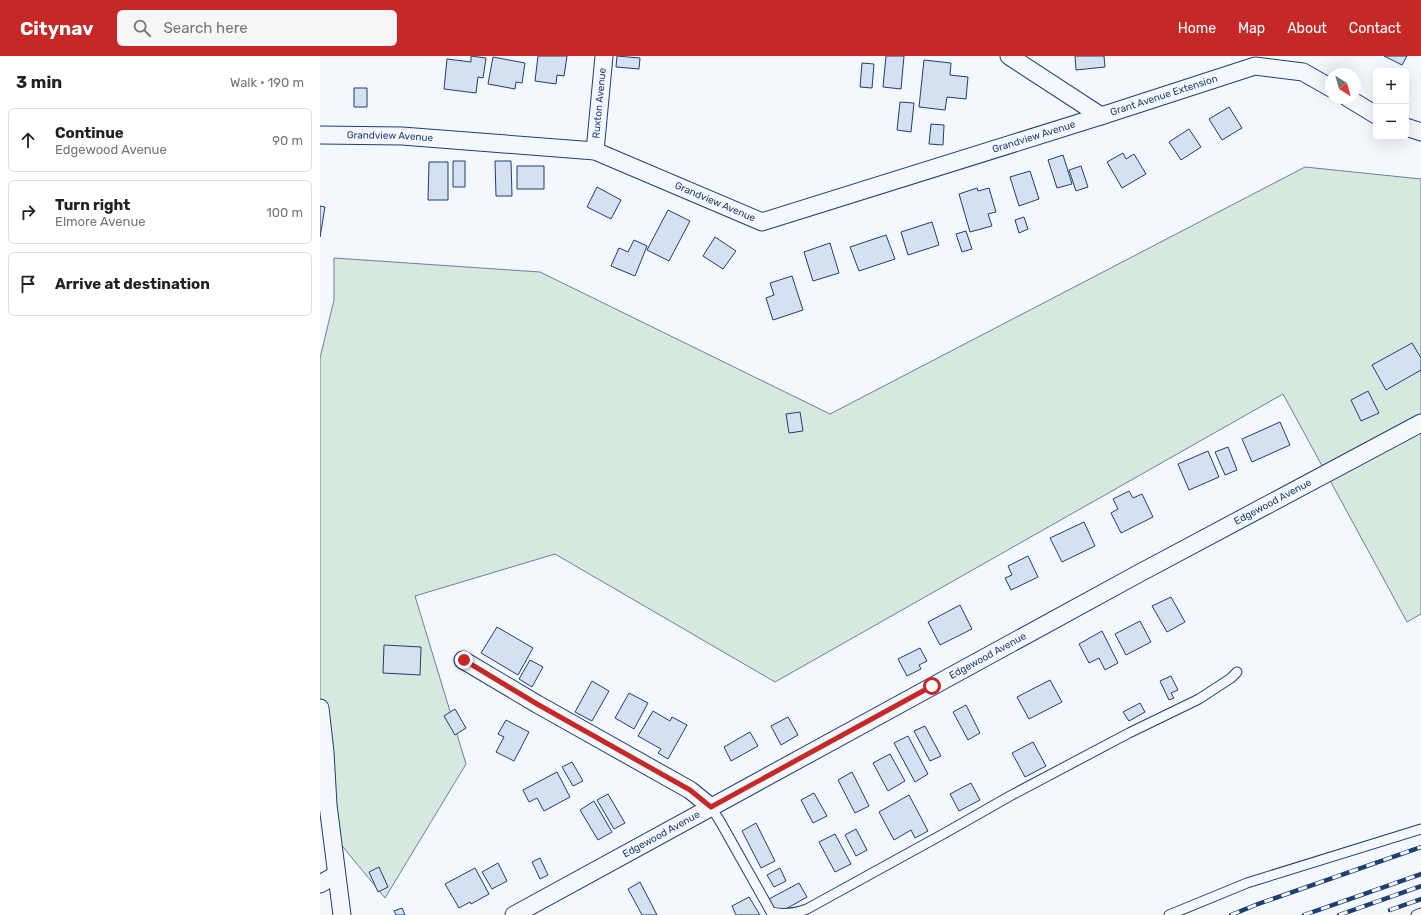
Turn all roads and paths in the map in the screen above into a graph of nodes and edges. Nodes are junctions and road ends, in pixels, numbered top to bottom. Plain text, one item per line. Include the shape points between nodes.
1 (604, 56) edge
2 (1009, 56) edge
3 (1028, 62) edge
4 (1325, 85) edge
5 (1358, 104) edge
6 (1373, 113) edge
7 (1101, 116) junction
8 (1409, 128) edge
9 (1421, 132) edge
10 (320, 135) edge
11 (595, 150) junction
12 (1421, 423) edge
13 (464, 660) dead end
14 (1237, 672) dead end
15 (320, 708) edge
16 (322, 753) edge
17 (711, 807) junction
18 (1421, 829) edge
19 (336, 875) junction
20 (320, 884) edge
21 (770, 913) edge
22 (1421, 913) edge
23 (342, 915) edge
24 (514, 915) edge
25 (1169, 915) edge
26 (1416, 915) edge

1 - 11 street, Ruxton Avenue
2 - 3 street, Grant Avenue Extension
3 - 7 street, Grant Avenue Extension
4 - 7 street, Grant Avenue Extension via 1303,72 1255,66
5 - 6 street
7 - 11 street, Grandview Avenue via 762,222
8 - 9 street
10 - 11 street, Grandview Avenue via 402,136
12 - 17 street, Edgewood Avenue via 1143,571
13 - 17 street via 690,790
14 - 21 lane via 1199,699 1010,796 807,909 784,915
15 - 16 street
16 - 19 street
17 - 21 lane
17 - 24 street, Edgewood Avenue
18 - 25 lane via 1247,883
19 - 20 street
19 - 23 street
22 - 26 lane

